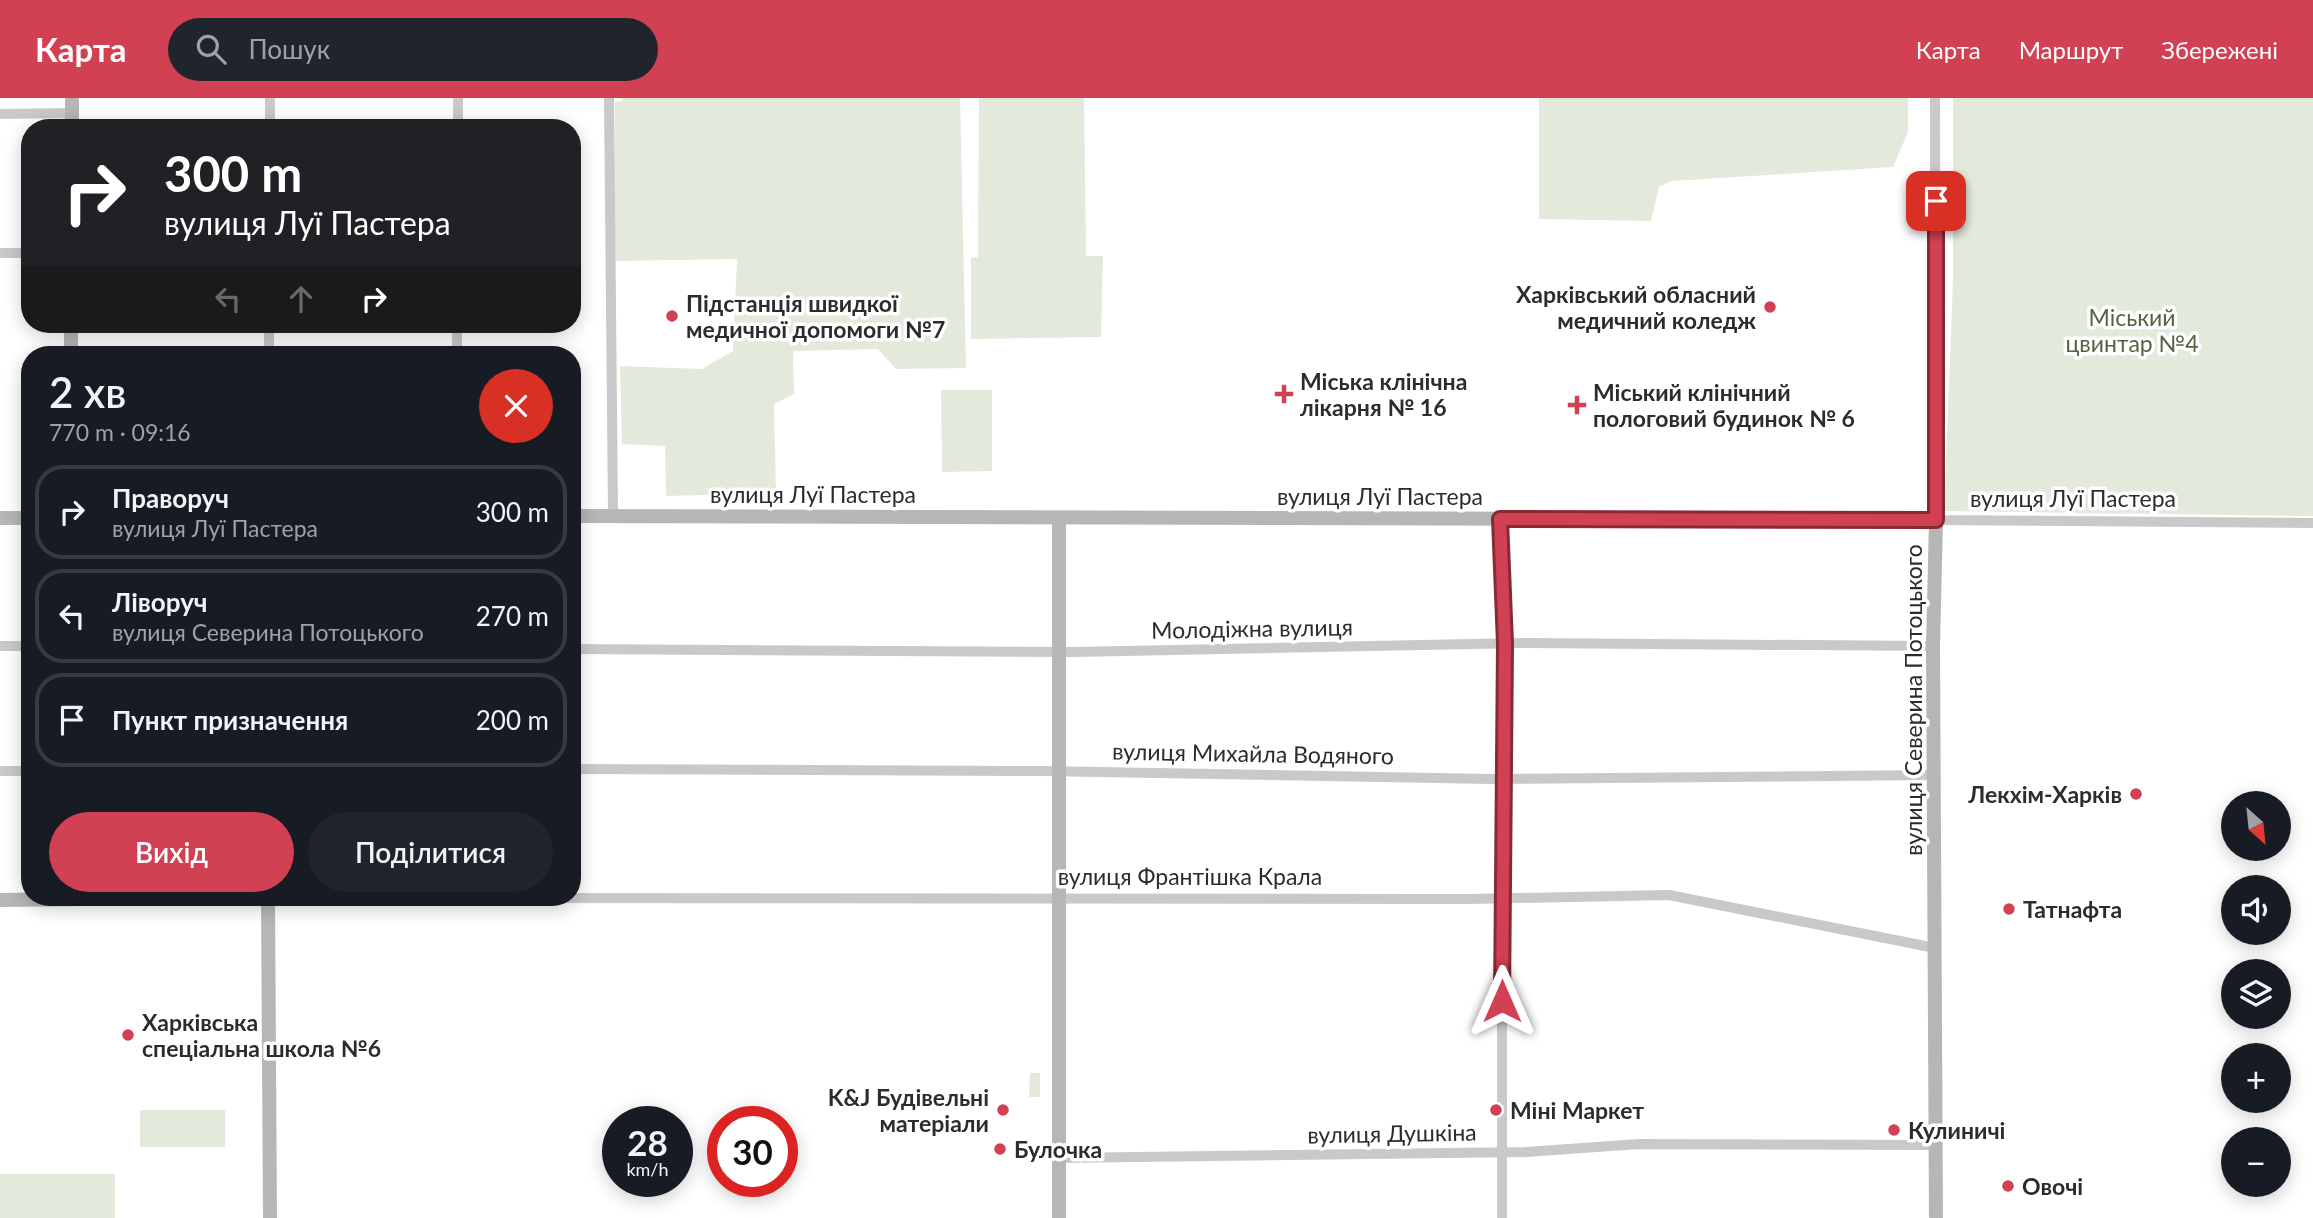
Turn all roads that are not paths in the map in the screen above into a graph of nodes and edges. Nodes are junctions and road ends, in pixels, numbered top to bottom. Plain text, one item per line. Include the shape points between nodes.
1 (270, 98) edge
2 (458, 98) edge
3 (609, 98) edge
4 (1936, 98) edge
5 (72, 113) edge
6 (0, 114) edge
7 (270, 119) edge
8 (458, 119) edge
9 (0, 253) edge
10 (21, 253) edge
11 (613, 515) junction
12 (581, 516) edge
13 (0, 518) edge
14 (21, 518) edge
15 (1059, 518) junction
16 (1500, 519) junction
17 (1936, 520) junction
18 (2313, 523) edge
19 (1505, 644) junction
20 (0, 646) edge
21 (21, 646) edge
22 (1933, 646) junction
23 (581, 649) edge
24 (1059, 652) junction
25 (581, 769) edge
26 (0, 771) edge
27 (21, 771) edge
28 (1058, 772) junction
29 (1934, 775) junction
30 (1504, 779) junction
31 (581, 898) edge
32 (1059, 899) junction
33 (1502, 899) junction
34 (0, 900) edge
35 (21, 900) edge
36 (268, 906) edge
37 (1936, 948) junction
38 (1936, 1145) junction
39 (1502, 1152) junction
40 (1058, 1158) junction
41 (270, 1218) edge
42 (1059, 1218) edge
43 (1502, 1218) edge
44 (1936, 1218) edge

1 - 7 street
2 - 8 street
3 - 11 street
4 - 17 street, вулиця Северина Потоцького
5 - 6 street
9 - 10 street
11 - 12 street, вулиця Луї Пастера
11 - 15 street, вулиця Луї Пастера
13 - 14 street
15 - 16 street, вулиця Луї Пастера
15 - 24 street
16 - 17 street, вулиця Луї Пастера
16 - 19 street
17 - 18 street, вулиця Луї Пастера
17 - 22 street, вулиця Северина Потоцького
19 - 22 street, Молодіжна вулиця
19 - 24 street, Молодіжна вулиця
19 - 30 street
20 - 21 street
22 - 29 street, вулиця Северина Потоцького
23 - 24 street, Молодіжна вулиця
24 - 28 street
25 - 28 street, вулиця Михайла Водяного
26 - 27 street
28 - 30 street, вулиця Михайла Водяного
28 - 32 street
29 - 30 street, вулиця Михайла Водяного
29 - 37 street, вулиця Северина Потоцького
30 - 33 street
31 - 32 street, вулиця Франтішка Крала
32 - 33 street, вулиця Франтішка Крала
32 - 40 street
33 - 37 street, вулиця Франтішка Крала via 1669,895
33 - 39 street
34 - 35 street
36 - 41 street
37 - 38 street, вулиця Северина Потоцького
38 - 39 street, вулиця Душкіна via 1639,1144
38 - 44 street, вулиця Северина Потоцького
39 - 40 street, вулиця Душкіна
39 - 43 street
40 - 42 street

